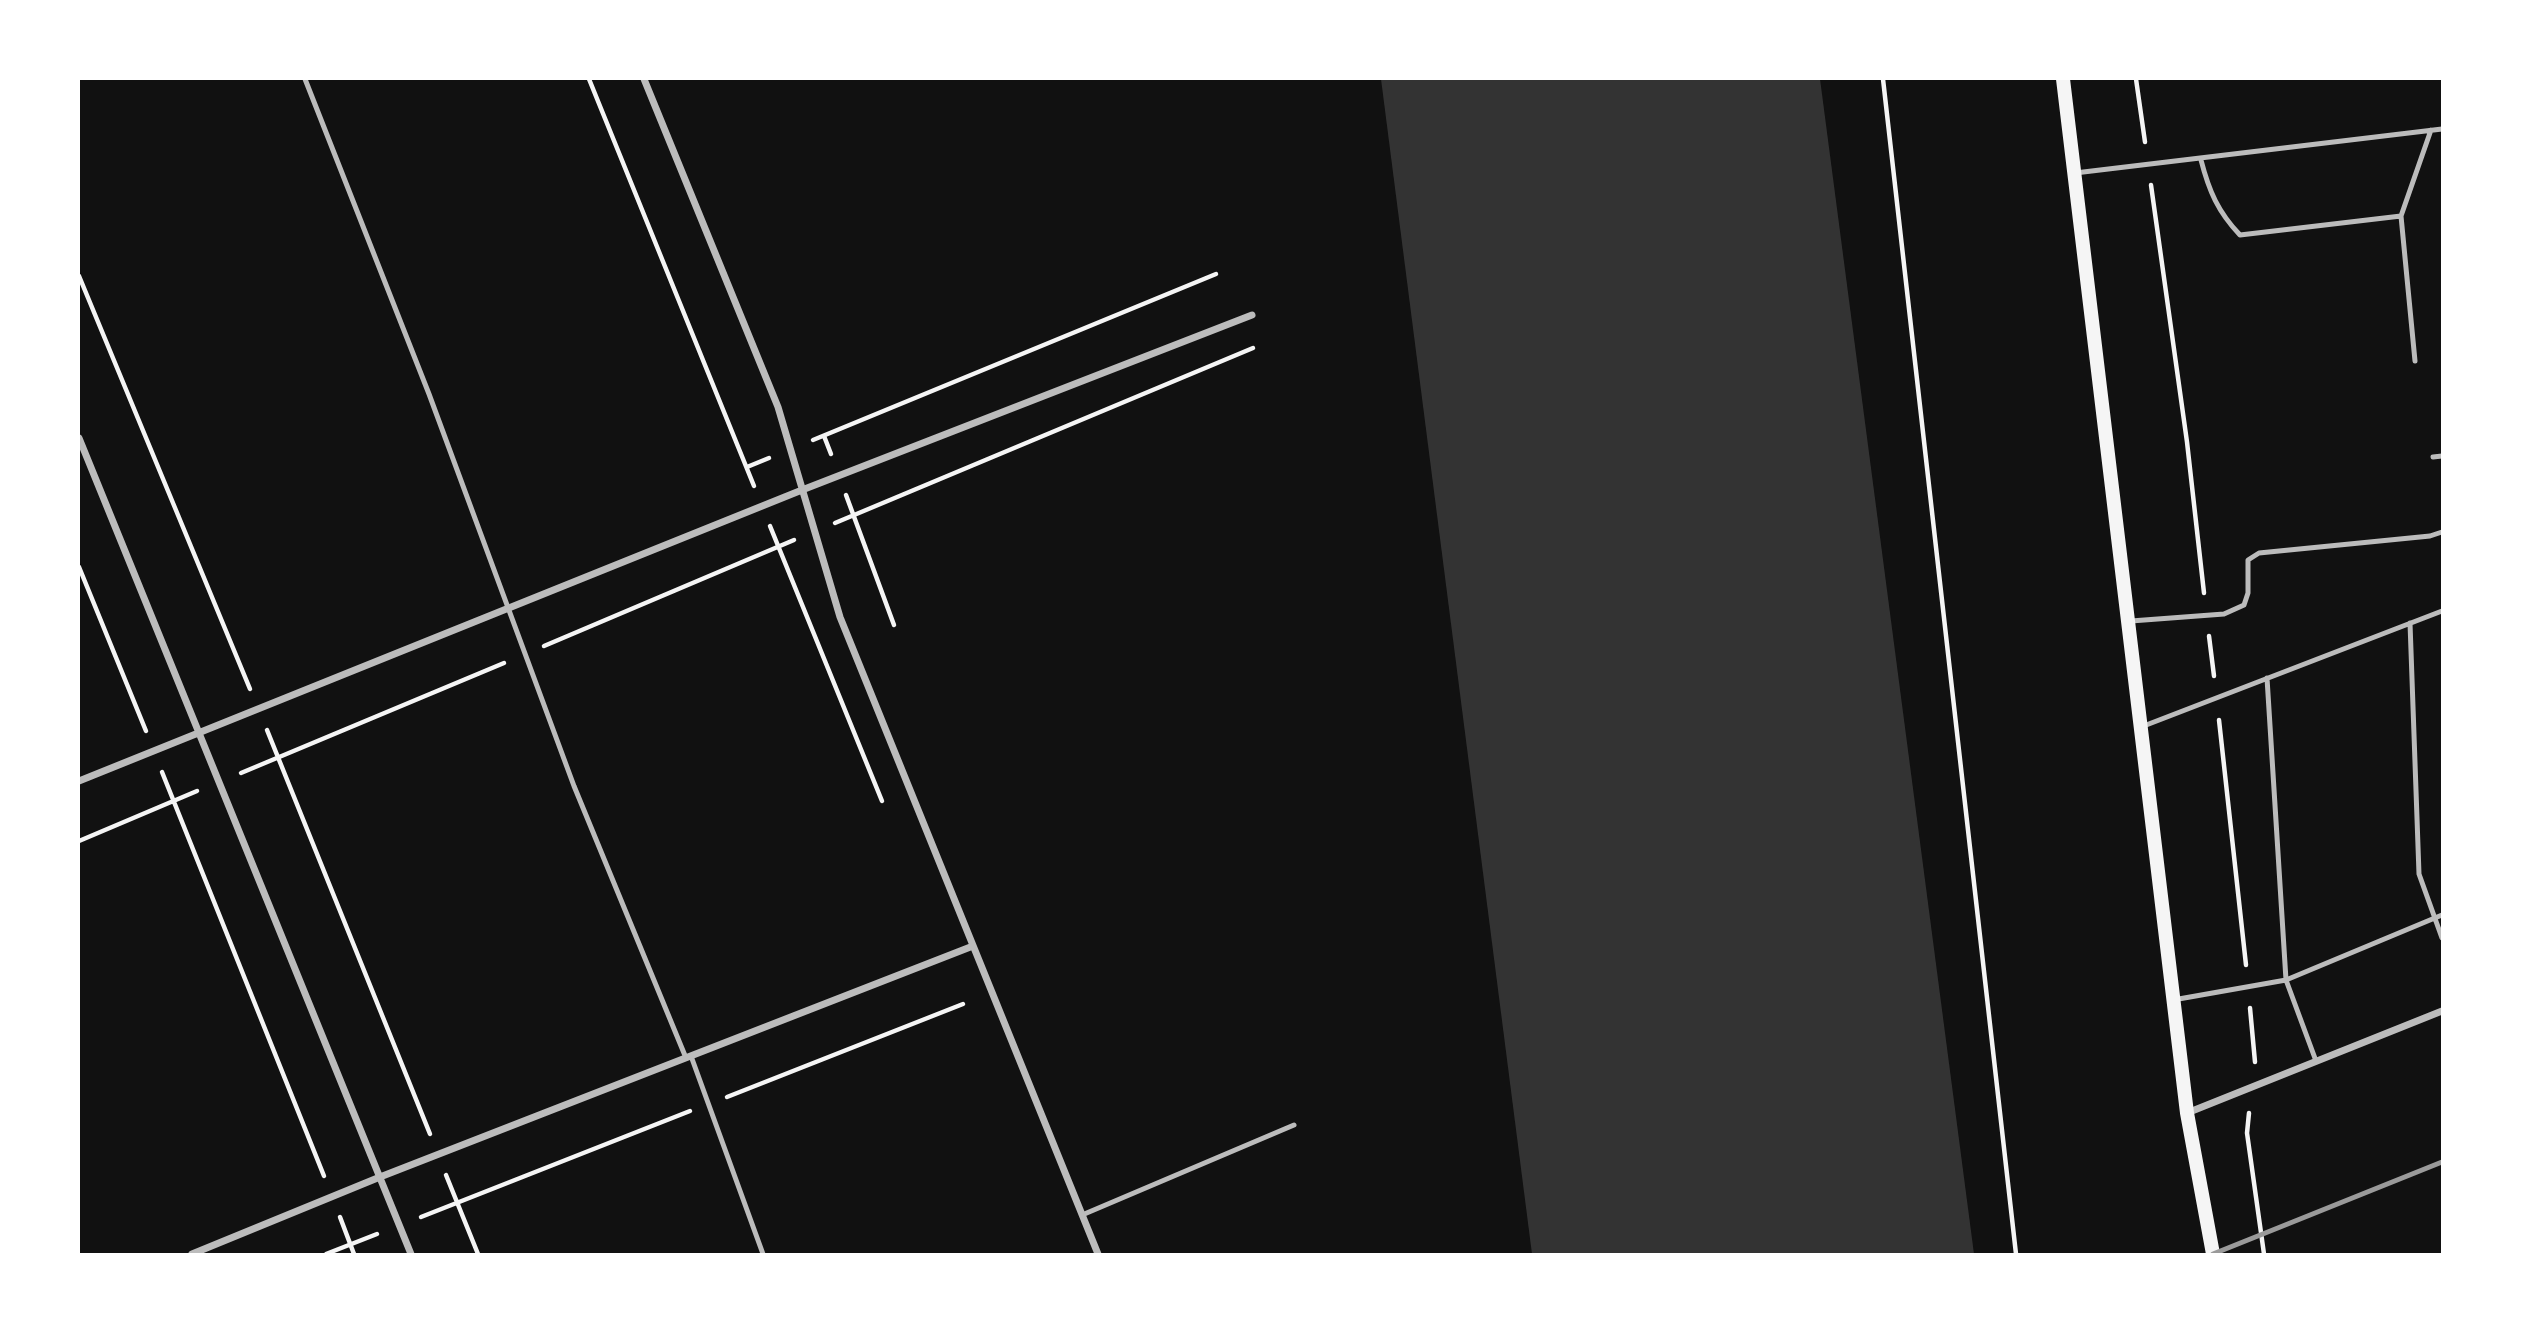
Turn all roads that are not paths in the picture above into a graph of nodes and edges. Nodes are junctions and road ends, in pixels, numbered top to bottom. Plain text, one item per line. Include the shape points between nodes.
1 (305, 79) edge
2 (644, 79) edge
3 (2063, 79) edge
4 (2442, 129) edge
5 (2431, 130) junction
6 (2201, 160) junction
7 (2075, 173) junction
8 (2401, 216) junction
9 (1252, 315) dead end
10 (2414, 361) dead end
11 (79, 438) edge
12 (2442, 456) edge
13 (2433, 457) dead end
14 (802, 490) junction
15 (2442, 532) edge
16 (508, 607) junction
17 (2442, 611) edge
18 (2128, 621) junction
19 (2410, 624) junction
20 (2267, 678) junction
21 (2141, 727) junction
22 (199, 730) junction
23 (79, 780) edge
24 (2442, 915) edge
25 (2434, 919) junction
26 (2442, 938) edge
27 (973, 946) junction
28 (2286, 980) junction
29 (2174, 1000) junction
30 (2442, 1011) edge
31 (689, 1057) junction
32 (2316, 1061) junction
33 (2187, 1113) junction
34 (1294, 1125) dead end
35 (380, 1177) junction
36 (1082, 1215) junction
37 (192, 1254) edge
38 (411, 1254) edge
39 (763, 1254) edge
40 (1098, 1254) edge
41 (2213, 1254) edge

1 - 16 lane
2 - 14 street via 779,407
3 - 7 main road
4 - 5 lane
5 - 6 lane
5 - 8 lane
6 - 7 lane
6 - 8 lane via 2210,196 2240,235
7 - 18 main road
8 - 10 lane
9 - 14 street
11 - 22 street
12 - 13 lane
14 - 16 street
14 - 27 street via 840,617
15 - 18 lane via 2259,553 2248,560 2244,605 2224,614
16 - 22 street
16 - 31 lane via 574,786
17 - 19 lane
18 - 21 main road
19 - 20 lane
19 - 25 lane via 2419,874
20 - 21 lane
20 - 28 lane
21 - 29 main road
22 - 23 street
22 - 35 street
24 - 25 lane
25 - 26 lane
25 - 28 lane
27 - 31 street
27 - 36 street
28 - 29 lane
28 - 32 lane
29 - 33 main road
30 - 32 street
31 - 35 street
31 - 39 lane
32 - 33 street
33 - 41 main road
34 - 36 lane
35 - 37 street
35 - 38 street
36 - 40 street

